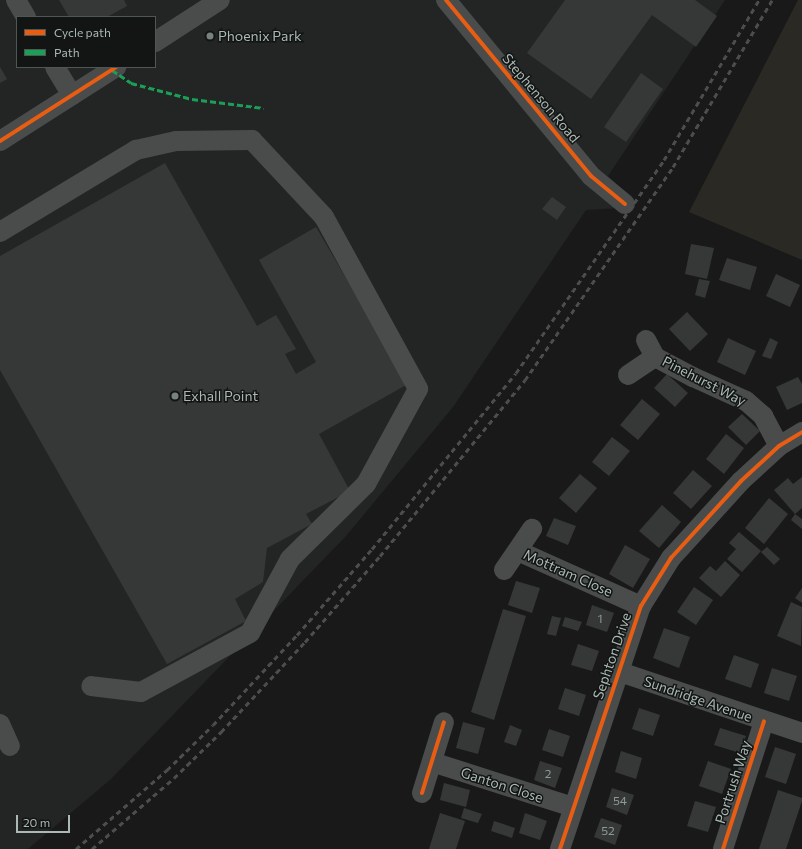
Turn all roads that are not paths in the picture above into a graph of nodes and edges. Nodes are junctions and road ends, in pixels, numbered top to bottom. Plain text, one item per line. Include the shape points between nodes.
1 (16, 0) edge
2 (220, 0) edge
3 (446, 0) edge
4 (25, 16) edge
5 (156, 41) edge
6 (56, 68) edge
7 (114, 68) edge
8 (72, 95) junction
9 (0, 141) edge
10 (625, 204) dead end
11 (0, 232) edge
12 (628, 375) dead end
13 (802, 432) edge
14 (780, 446) junction
15 (532, 529) dead end
16 (518, 550) junction
17 (504, 570) dead end
18 (641, 606) junction
19 (618, 671) junction
20 (91, 686) dead end
21 (764, 721) junction
22 (444, 722) dead end
23 (0, 724) edge
24 (802, 733) edge
25 (10, 746) dead end
26 (432, 762) junction
27 (422, 793) dead end
28 (573, 807) junction
29 (560, 849) edge
30 (723, 849) edge

1 - 4 street
2 - 5 street
3 - 10 street, Stephenson Road via 591,176
6 - 8 street
7 - 8 street
8 - 9 street
11 - 20 street via 136,150 176,141 252,140 324,217 418,389 366,484 290,559 250,633 141,692
12 - 14 street, Pinehurst Way via 651,348 693,378 746,401 763,416
13 - 14 street, Sephton Drive
14 - 18 street, Sephton Drive via 741,481 671,558
15 - 16 street, Mottram Close
16 - 17 street, Mottram Close
16 - 18 street, Mottram Close
18 - 19 street, Sephton Drive
19 - 21 street, Sundridge Avenue
19 - 28 street, Sephton Drive
21 - 24 street, Sundridge Avenue
21 - 30 street, Portrush Way
22 - 26 street
23 - 25 street
26 - 27 street
26 - 28 street, Ganton Close
28 - 29 street, Sephton Drive

